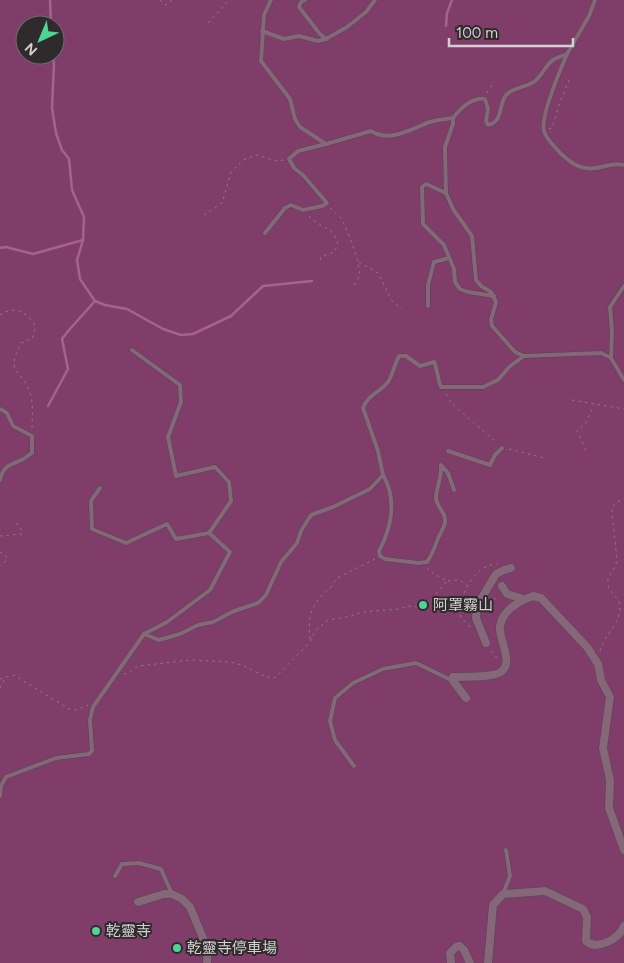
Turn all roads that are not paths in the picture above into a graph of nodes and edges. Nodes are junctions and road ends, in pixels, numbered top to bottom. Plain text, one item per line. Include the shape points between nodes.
1 (271, 0) edge
2 (305, 0) edge
3 (376, 0) edge
4 (595, 0) edge
5 (262, 32) junction
6 (326, 38) junction
7 (567, 54) junction
8 (453, 118) junction
9 (326, 144) junction
10 (624, 165) edge
11 (446, 193) junction
12 (265, 233) dead end
13 (449, 258) junction
14 (624, 286) edge
15 (494, 296) junction
16 (428, 306) dead end
17 (132, 350) dead end
18 (524, 356) junction
19 (611, 358) junction
20 (624, 380) edge
21 (0, 409) edge
22 (502, 448) road end
23 (448, 451) dead end
24 (383, 475) junction
25 (0, 480) edge
26 (100, 488) dead end
27 (454, 490) dead end
28 (209, 533) junction
29 (511, 568) dead end
30 (502, 586) dead end
31 (524, 599) junction
32 (144, 634) junction
33 (486, 643) dead end
34 (453, 681) junction
35 (466, 698) dead end
36 (354, 766) dead end
37 (0, 796) edge
38 (506, 850) dead end
39 (624, 850) edge
40 (115, 876) dead end
41 (172, 894) junction
42 (503, 894) junction
43 (138, 902) dead end
44 (624, 926) edge
45 (207, 963) edge
46 (451, 963) edge
47 (470, 963) edge
48 (488, 963) edge

1 - 5 lane via 264,15
2 - 6 lane via 300,7
3 - 6 lane via 347,27
4 - 7 lane
5 - 6 lane via 284,39 299,36 318,41
5 - 9 lane via 260,61 290,99 300,127
7 - 8 lane via 552,60 534,82 508,94 492,124 488,125 486,121 488,109 485,99 480,98 462,107
7 - 10 lane via 552,92 543,130 546,136 572,163 585,168
8 - 9 lane via 397,135 379,136 371,131
8 - 11 lane via 445,147
9 - 12 lane via 298,151 289,159 327,203 303,210 291,205
11 - 13 lane via 426,184 422,187 423,224 444,245
11 - 15 lane via 472,236 476,280
13 - 15 lane via 460,289
13 - 16 lane via 434,262 428,285
14 - 19 lane via 610,307
15 - 18 lane via 492,326 515,352
17 - 28 lane via 180,385 181,402 168,437 176,476 215,467 229,482 231,501
18 - 19 lane via 602,353
18 - 24 lane via 509,366 498,380 483,387 441,387 434,362 420,366 406,356 399,356 389,381 365,401 363,408
19 - 20 lane
21 - 25 lane via 7,414 13,426 32,436 32,453 5,467
22 - 23 lane via 490,465
24 - 27 lane via 392,498 389,527 379,551 385,559 427,562 446,525 436,497 441,465 448,473
24 - 32 lane via 370,489 311,515 297,543 281,562 266,596 258,603 159,640
26 - 28 lane via 92,501 92,529 126,543 166,524 176,539
28 - 32 lane via 230,552 210,590 167,622
29 - 33 street via 496,574 477,606 476,618
30 - 31 street via 507,594
31 - 34 street via 509,608 500,624 507,660 504,668 497,674 453,677
31 - 39 street via 541,598 588,647 598,664 610,698 603,748 610,780 609,808
32 - 37 lane via 93,707 90,720 92,751 56,758 6,777
34 - 35 street
34 - 36 lane via 416,663 383,669 353,683 335,698 330,721 334,740
38 - 42 lane via 510,876
40 - 41 lane via 122,864 138,863 161,869
41 - 43 street
41 - 45 street via 190,907 208,950
42 - 44 street via 545,891 583,909 587,917 586,941 590,945 596,946 616,937
42 - 48 street via 493,904
46 - 47 street via 450,953 460,946

